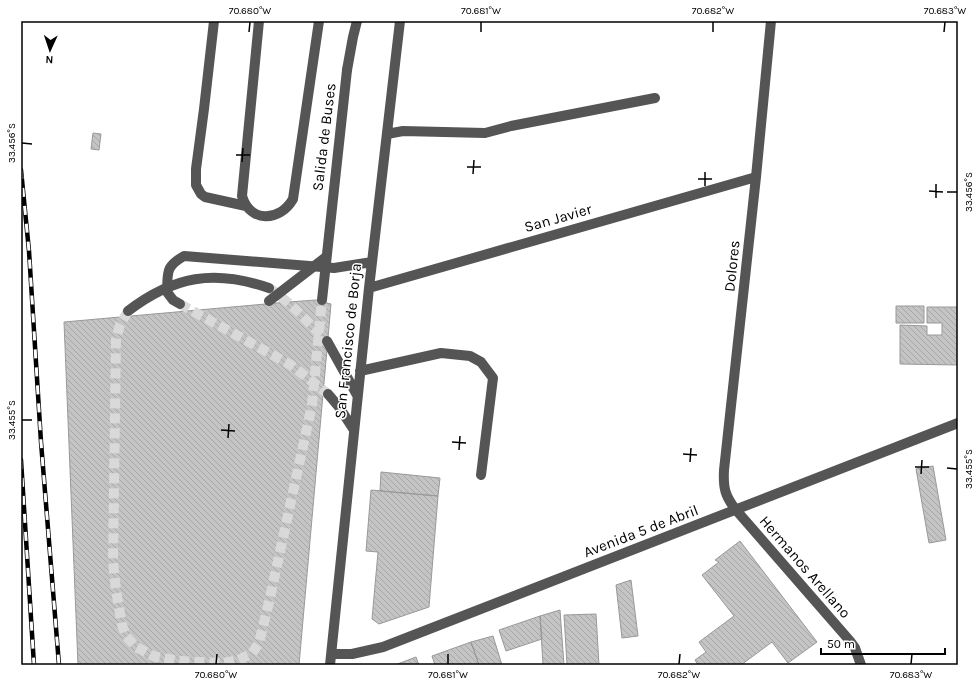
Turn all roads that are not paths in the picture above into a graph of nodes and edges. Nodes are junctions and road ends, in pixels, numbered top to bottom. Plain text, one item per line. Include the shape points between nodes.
1 (214, 21) edge
2 (259, 21) edge
3 (319, 21) edge
4 (357, 21) edge
5 (400, 21) edge
6 (771, 21) edge
7 (655, 98) dead end
8 (386, 134) junction
9 (756, 176) junction
10 (246, 206) junction
11 (326, 257) junction
12 (372, 262) junction
13 (269, 288) tunnel mouth
14 (369, 288) junction
15 (322, 300) tunnel mouth
16 (269, 301) dead end
17 (180, 304) tunnel mouth
18 (128, 311) tunnel mouth
19 (327, 341) tunnel mouth
20 (360, 371) junction
21 (328, 394) tunnel mouth
22 (357, 395) junction
23 (958, 423) edge
24 (354, 430) junction
25 (481, 475) dead end
26 (736, 510) junction
27 (332, 654) junction
28 (330, 665) edge
29 (861, 665) edge

1 - 10 street via 196,185 205,197
2 - 10 street via 242,190
3 - 10 street via 292,199 285,209 274,216 257,214
4 - 11 street, Salida de Buses, bridge via 347,70
5 - 8 street, San Francisco de Borja
6 - 9 street, Dolores
7 - 8 street via 485,133 403,131
8 - 12 street, San Francisco de Borja
9 - 14 street, San Javier
9 - 26 street, Dolores via 724,470 725,492
11 - 15 street, Salida de Buses, bridge
11 - 16 street, bridge
12 - 14 street, San Francisco de Borja
12 - 17 street via 334,268 184,256 171,265 168,271 167,292
13 - 18 street, bridge via 232,278 195,279 159,290
14 - 20 street, San Francisco de Borja
19 - 22 street
20 - 22 street, San Francisco de Borja
20 - 25 street via 441,353 470,356 481,362 493,378
21 - 24 street
22 - 24 street, San Francisco de Borja
23 - 26 street, Avenida 5 de Abril
24 - 27 street, San Francisco de Borja
26 - 27 street, Avenida 5 de Abril via 383,647 352,654
26 - 29 street, Hermanos Arellano via 850,641
27 - 28 street, San Francisco de Borja

